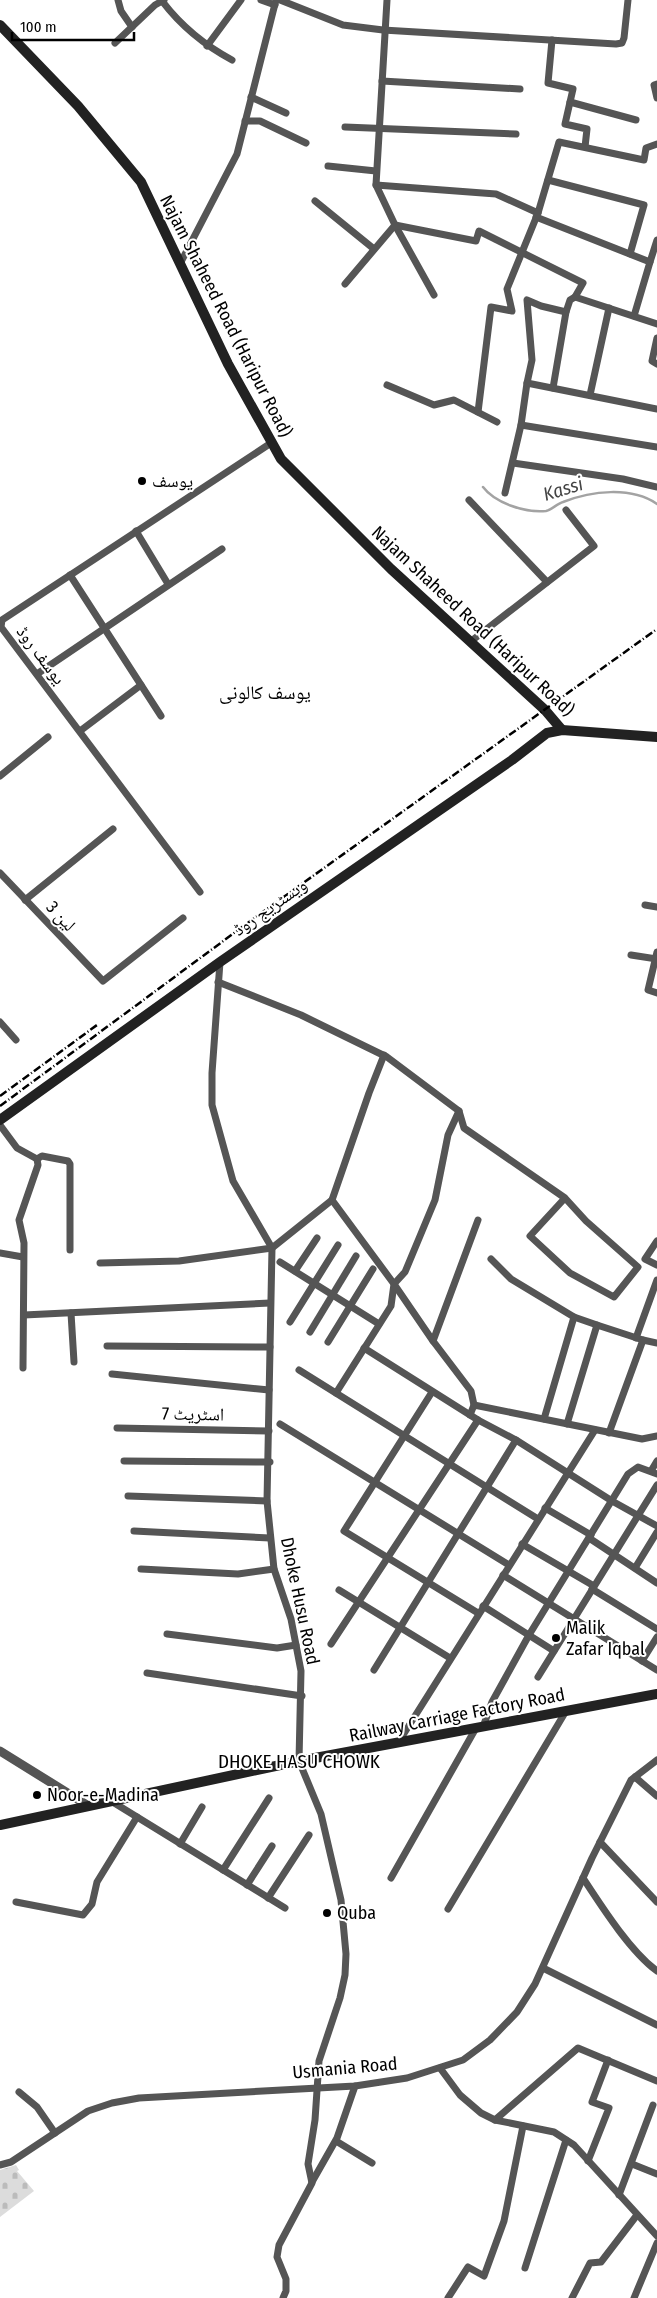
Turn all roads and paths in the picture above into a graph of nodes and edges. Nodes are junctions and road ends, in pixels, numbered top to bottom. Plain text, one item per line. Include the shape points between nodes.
1 (118, 0) edge
2 (163, 0) edge
3 (241, 0) edge
4 (261, 0) edge
5 (280, 0) edge
6 (387, 0) edge
7 (628, 0) edge
8 (275, 3) edge
9 (0, 25) edge
10 (132, 27) junction
11 (384, 30) junction
12 (552, 40) junction
13 (115, 43) dead end
14 (207, 46) junction
15 (232, 60) dead end
16 (382, 81) junction
17 (657, 84) edge
18 (520, 89) dead end
19 (251, 97) junction
20 (657, 98) edge
21 (570, 102) junction
22 (286, 113) dead end
23 (636, 120) dead end
24 (245, 121) junction
25 (345, 127) dead end
26 (379, 130) junction
27 (516, 134) dead end
28 (306, 143) dead end
29 (657, 144) edge
30 (585, 147) junction
31 (328, 166) dead end
32 (376, 171) junction
33 (548, 180) junction
34 (376, 186) junction
35 (315, 201) dead end
36 (537, 215) junction
37 (395, 225) junction
38 (657, 240) edge
39 (374, 249) junction
40 (522, 253) junction
41 (630, 254) junction
42 (181, 262) junction
43 (650, 262) junction
44 (345, 284) dead end
45 (434, 295) dead end
46 (575, 297) junction
47 (609, 308) junction
48 (566, 312) junction
49 (634, 316) junction
50 (657, 324) edge
51 (657, 338) edge
52 (657, 364) edge
53 (527, 383) junction
54 (387, 384) dead end
55 (553, 388) junction
56 (590, 395) junction
57 (657, 409) edge
58 (478, 412) junction
59 (497, 422) dead end
60 (521, 425) junction
61 (271, 442) junction
62 (657, 447) edge
63 (513, 463) junction
64 (657, 487) edge
65 (505, 493) dead end
66 (469, 500) dead end
67 (566, 510) dead end
68 (136, 531) junction
69 (222, 549) dead end
70 (70, 575) junction
71 (547, 582) junction
72 (168, 584) junction
73 (104, 628) junction
74 (470, 642) junction
75 (37, 674) junction
76 (141, 685) junction
77 (161, 716) dead end
78 (562, 730) junction
79 (80, 731) junction
80 (657, 736) edge
81 (48, 737) dead end
82 (0, 776) edge
83 (113, 829) dead end
84 (0, 873) edge
85 (200, 892) dead end
86 (25, 900) junction
87 (645, 905) dead end
88 (657, 907) edge
89 (183, 918) dead end
90 (631, 955) dead end
91 (657, 956) edge
92 (220, 962) junction
93 (218, 982) junction
94 (656, 993) edge
95 (657, 1001) edge
96 (0, 1022) edge
97 (16, 1040) dead end
98 (384, 1055) junction
99 (459, 1111) junction
100 (0, 1120) edge
101 (0, 1125) edge
102 (37, 1159) junction
103 (565, 1198) junction
104 (332, 1200) junction
105 (478, 1220) dead end
106 (317, 1238) dead end
107 (657, 1241) edge
108 (338, 1245) dead end
109 (272, 1248) junction
110 (70, 1250) dead end
111 (0, 1253) edge
112 (356, 1256) dead end
113 (23, 1257) junction
114 (491, 1259) dead end
115 (280, 1262) dead end
116 (100, 1263) dead end
117 (657, 1266) edge
118 (373, 1269) dead end
119 (295, 1272) junction
120 (657, 1280) edge
121 (314, 1283) junction
122 (394, 1284) junction
123 (332, 1295) junction
124 (270, 1303) junction
125 (350, 1306) junction
126 (71, 1313) junction
127 (24, 1315) junction
128 (574, 1317) junction
129 (290, 1322) dead end
130 (379, 1324) junction
131 (597, 1325) junction
132 (310, 1332) dead end
133 (639, 1339) junction
134 (433, 1340) junction
135 (328, 1342) dead end
136 (657, 1343) edge
137 (107, 1346) dead end
138 (270, 1347) junction
139 (364, 1348) junction
140 (74, 1362) dead end
141 (23, 1368) dead end
142 (299, 1370) dead end
143 (112, 1374) dead end
144 (269, 1390) junction
145 (432, 1392) junction
146 (336, 1393) junction
147 (474, 1405) junction
148 (470, 1415) junction
149 (544, 1419) junction
150 (478, 1420) junction
151 (280, 1424) dead end
152 (567, 1424) junction
153 (116, 1428) dead end
154 (269, 1430) junction
155 (595, 1430) junction
156 (609, 1433) junction
157 (404, 1435) junction
158 (657, 1436) edge
159 (516, 1440) junction
160 (124, 1461) dead end
161 (270, 1462) junction
162 (657, 1462) edge
163 (449, 1463) junction
164 (568, 1472) junction
165 (654, 1472) edge
166 (374, 1482) junction
167 (657, 1485) edge
168 (487, 1487) junction
169 (128, 1496) dead end
170 (612, 1500) junction
171 (267, 1501) junction
172 (545, 1508) junction
173 (419, 1510) junction
174 (639, 1515) junction
175 (538, 1519) junction
176 (657, 1526) edge
177 (134, 1531) dead end
178 (657, 1532) edge
179 (458, 1534) junction
180 (590, 1537) junction
181 (270, 1538) junction
182 (522, 1544) junction
183 (614, 1554) junction
184 (387, 1558) junction
185 (509, 1565) junction
186 (635, 1568) junction
187 (141, 1569) dead end
188 (274, 1569) junction
189 (569, 1570) junction
190 (502, 1575) junction
191 (428, 1582) junction
192 (657, 1583) edge
193 (593, 1588) junction
194 (339, 1590) dead end
195 (358, 1602) junction
196 (549, 1603) junction
197 (483, 1606) junction
198 (478, 1613) junction
199 (574, 1618) junction
200 (401, 1628) junction
201 (657, 1629) edge
202 (168, 1634) dead end
203 (529, 1635) junction
204 (657, 1637) edge
205 (331, 1644) dead end
206 (296, 1645) junction
207 (554, 1651) junction
208 (450, 1658) junction
209 (642, 1661) junction
210 (374, 1670) dead end
211 (657, 1670) edge
212 (147, 1673) dead end
213 (538, 1677) dead end
214 (657, 1694) edge
215 (302, 1696) junction
216 (566, 1711) junction
217 (479, 1728) junction
218 (397, 1744) junction
219 (0, 1751) edge
220 (657, 1760) edge
221 (298, 1761) junction
222 (635, 1777) junction
223 (657, 1796) edge
224 (269, 1798) dead end
225 (110, 1801) junction
226 (87, 1805) junction
227 (202, 1807) dead end
228 (137, 1817) junction
229 (0, 1825) edge
230 (309, 1835) dead end
231 (600, 1842) junction
232 (180, 1844) junction
233 (272, 1846) dead end
234 (223, 1870) junction
235 (391, 1878) dead end
236 (583, 1878) junction
237 (247, 1885) junction
238 (268, 1898) junction
239 (16, 1902) dead end
240 (657, 1902) edge
241 (285, 1908) dead end
242 (448, 1908) dead end
243 (543, 1968) junction
244 (657, 1971) edge
245 (657, 2025) edge
246 (608, 2060) junction
247 (440, 2068) junction
248 (657, 2081) edge
249 (317, 2086) junction
250 (356, 2086) junction
251 (19, 2092) dead end
252 (653, 2105) dead end
253 (495, 2120) junction
254 (523, 2126) junction
255 (56, 2133) junction
256 (566, 2140) junction
257 (336, 2141) junction
258 (588, 2161) junction
259 (372, 2163) dead end
260 (632, 2164) junction
261 (0, 2165) edge
262 (657, 2174) edge
263 (312, 2183) junction
264 (619, 2195) junction
265 (638, 2216) junction
266 (657, 2236) edge
267 (657, 2243) edge
268 (525, 2268) dead end
269 (283, 2298) edge
270 (448, 2298) edge
271 (572, 2298) edge
272 (634, 2298) edge

1 - 10 street
2 - 10 street
2 - 14 street via 171,13
3 - 14 street
4 - 8 street
5 - 11 street via 343,25
6 - 11 street
7 - 12 street via 622,43
8 - 19 street
9 - 42 main road, Najam Shaheed Road (Haripur Road) via 78,106 140,182
10 - 13 street
11 - 12 street
11 - 16 street
12 - 21 street via 548,83 573,89
14 - 15 street
16 - 18 street
16 - 26 street
17 - 20 street via 654,85
19 - 22 street
19 - 24 street
21 - 23 street
21 - 30 street via 565,124 586,129
24 - 28 street via 260,121
24 - 42 street via 237,154
25 - 26 street
26 - 27 street
26 - 32 street
29 - 30 street via 646,148 644,160
30 - 33 street via 559,142
31 - 32 street
32 - 34 street
33 - 36 street
33 - 41 street via 644,205
34 - 36 street via 496,194
34 - 37 street
35 - 39 street
36 - 40 street
36 - 41 street
37 - 39 street
37 - 40 street via 476,241 479,231
37 - 45 street
38 - 43 street
39 - 44 street
40 - 46 street via 583,283
40 - 58 street via 507,289 512,311 491,308
41 - 43 street
42 - 61 main road, Najam Shaheed Road (Haripur Road) via 228,364
43 - 49 street
46 - 47 street
46 - 48 street via 570,300
47 - 49 street
47 - 56 street
48 - 53 street via 528,300 532,360
48 - 55 street
49 - 50 street
51 - 52 street via 652,361
53 - 55 street
53 - 60 street
54 - 58 street via 434,405 454,400
55 - 56 street
56 - 57 street
58 - 59 street
60 - 62 street
60 - 63 street
61 - 68 street, یوسف روڈ
61 - 74 main road, Najam Shaheed Road (Haripur Road) via 291,470
63 - 64 street
63 - 65 street
66 - 71 street
67 - 71 street via 594,546
68 - 70 street, یوسف روڈ
68 - 72 street
69 - 72 street
70 - 73 street
70 - 75 street, یوسف روڈ via 2,620 1,627
71 - 74 street
72 - 73 street
73 - 75 street
73 - 76 street
74 - 78 main road, Najam Shaheed Road (Haripur Road) via 545,710
75 - 79 street, یوسف روڈ
76 - 77 street
76 - 79 street
78 - 80 main road, Najam Shaheed Road (Haripur Road)
78 - 92 main road, ویسٹریج روڈ via 547,733
79 - 85 street, یوسف روڈ
81 - 82 street
83 - 86 street
84 - 86 street, لین 3
86 - 89 street, لین 3 via 101,980 106,981
87 - 88 street
90 - 91 street
91 - 94 street via 648,990
92 - 93 street
92 - 100 main road, ویسٹریج روڈ
93 - 98 street via 301,1015
93 - 109 street via 212,1104 233,1181
94 - 95 street
96 - 97 street
98 - 99 street
98 - 104 street
99 - 103 street via 464,1128
99 - 122 street via 448,1135 435,1200 405,1272
101 - 102 street via 17,1148
102 - 110 street via 42,1156 70,1164
102 - 113 street via 38,1165 19,1220
103 - 103 street via 586,1221 638,1266 614,1296 570,1273 530,1236
104 - 109 street
104 - 122 street
105 - 134 street
106 - 119 street
107 - 117 street via 645,1259
108 - 121 street
109 - 116 street via 179,1261
109 - 124 street, Dhoke Husu Road
111 - 113 street
112 - 123 street
113 - 127 street
114 - 128 street via 511,1279
115 - 119 street
118 - 125 street
119 - 121 street
120 - 133 street
121 - 123 street
121 - 129 street
122 - 130 street via 391,1306
122 - 134 street
123 - 125 street
123 - 132 street
124 - 126 street
124 - 138 street, Dhoke Husu Road
125 - 130 street
125 - 135 street
126 - 127 street
126 - 140 street
127 - 141 street
128 - 131 street
128 - 149 street
130 - 139 street
131 - 133 street
131 - 152 street
133 - 136 street
133 - 156 street
134 - 147 street via 471,1391
137 - 138 street
138 - 144 street, Dhoke Husu Road
139 - 145 street
139 - 146 street
142 - 146 street
143 - 144 street
144 - 154 street, Dhoke Husu Road
145 - 148 street
145 - 157 street
146 - 157 street
147 - 148 street
147 - 149 street
148 - 150 street
149 - 152 street
150 - 159 street
150 - 163 street
151 - 166 street
152 - 155 street
153 - 154 street, اسٹریٹ 7
154 - 161 street, Dhoke Husu Road
155 - 156 street
155 - 164 street
156 - 158 street via 642,1440
157 - 163 street
157 - 166 street
159 - 164 street
159 - 168 street
160 - 161 street
161 - 171 street, Dhoke Husu Road
162 - 165 street
163 - 168 street
163 - 173 street
164 - 170 street
164 - 172 street
165 - 170 street via 638,1467 633,1470
166 - 173 street
166 - 184 street via 344,1531
167 - 174 street
168 - 175 street
168 - 179 street
169 - 171 street
170 - 174 street
170 - 180 street
171 - 181 street, Dhoke Husu Road
172 - 175 street
172 - 180 street
173 - 179 street
173 - 184 street
174 - 176 street
174 - 183 street
175 - 182 street
177 - 181 street
178 - 186 street
179 - 185 street
179 - 191 street
180 - 183 street
180 - 189 street
181 - 188 street, Dhoke Husu Road
182 - 185 street
182 - 189 street
183 - 186 street
183 - 193 street
184 - 191 street
184 - 195 street
185 - 190 street
186 - 192 street
187 - 188 street via 238,1574
188 - 206 street, Dhoke Husu Road
189 - 193 street
189 - 196 street
190 - 196 street
190 - 197 street
191 - 198 street
191 - 200 street
193 - 199 street
193 - 201 street
194 - 195 street
195 - 200 street
195 - 205 street
196 - 199 street
196 - 203 street
197 - 198 street
197 - 203 street
198 - 208 street
199 - 207 street
199 - 209 street
200 - 208 street
200 - 210 street
202 - 206 street via 277,1648
203 - 207 street
203 - 217 street
204 - 209 street
206 - 215 street, Dhoke Husu Road
207 - 213 street
208 - 218 street
209 - 211 street
212 - 215 street
214 - 216 main road, Railway Carriage Factory Road
215 - 221 street, Dhoke Husu Road
216 - 217 main road, Railway Carriage Factory Road
216 - 242 street
217 - 218 main road, Railway Carriage Factory Road
217 - 235 street
218 - 221 main road, Railway Carriage Factory Road
219 - 226 street
220 - 222 street, Usmania Road
221 - 225 main road, Railway Carriage Factory Road
221 - 249 street, Dhoke Husu Road via 321,1814 341,1900 346,1954 345,1975 319,2061
222 - 223 street
222 - 231 street, Usmania Road
224 - 234 street
225 - 226 main road, Railway Carriage Factory Road
225 - 228 street
226 - 229 main road, Railway Carriage Factory Road
227 - 232 street
228 - 232 street
228 - 239 street via 97,1882 92,1904 83,1915
230 - 238 street
231 - 236 street, Usmania Road
231 - 240 street
232 - 234 street
233 - 237 street
234 - 237 street
236 - 243 street, Usmania Road
236 - 244 street via 647,1964
237 - 238 street
238 - 241 street
243 - 245 street
243 - 247 street, Usmania Road via 517,2012 490,2040 463,2060
246 - 248 street
246 - 253 street via 578,2048
246 - 258 street via 592,2102 609,2108
247 - 250 street, Usmania Road via 407,2078
247 - 253 street via 460,2095
249 - 250 street, Usmania Road
249 - 255 street, Usmania Road via 112,2102 88,2111
249 - 263 street, Dhoke Husu Road via 308,2164
250 - 257 street
251 - 255 street via 37,2107
252 - 260 street
253 - 254 street
254 - 256 street via 554,2132
254 - 270 street via 504,2221 484,2276 468,2267
255 - 261 street, Usmania Road via 11,2162
256 - 258 street
256 - 268 street
257 - 259 street
257 - 263 street
258 - 264 street
260 - 262 street
260 - 264 street
263 - 269 street via 279,2245 278,2257 286,2279
264 - 265 street
265 - 266 street
265 - 271 street via 601,2262 590,2263
267 - 272 street

